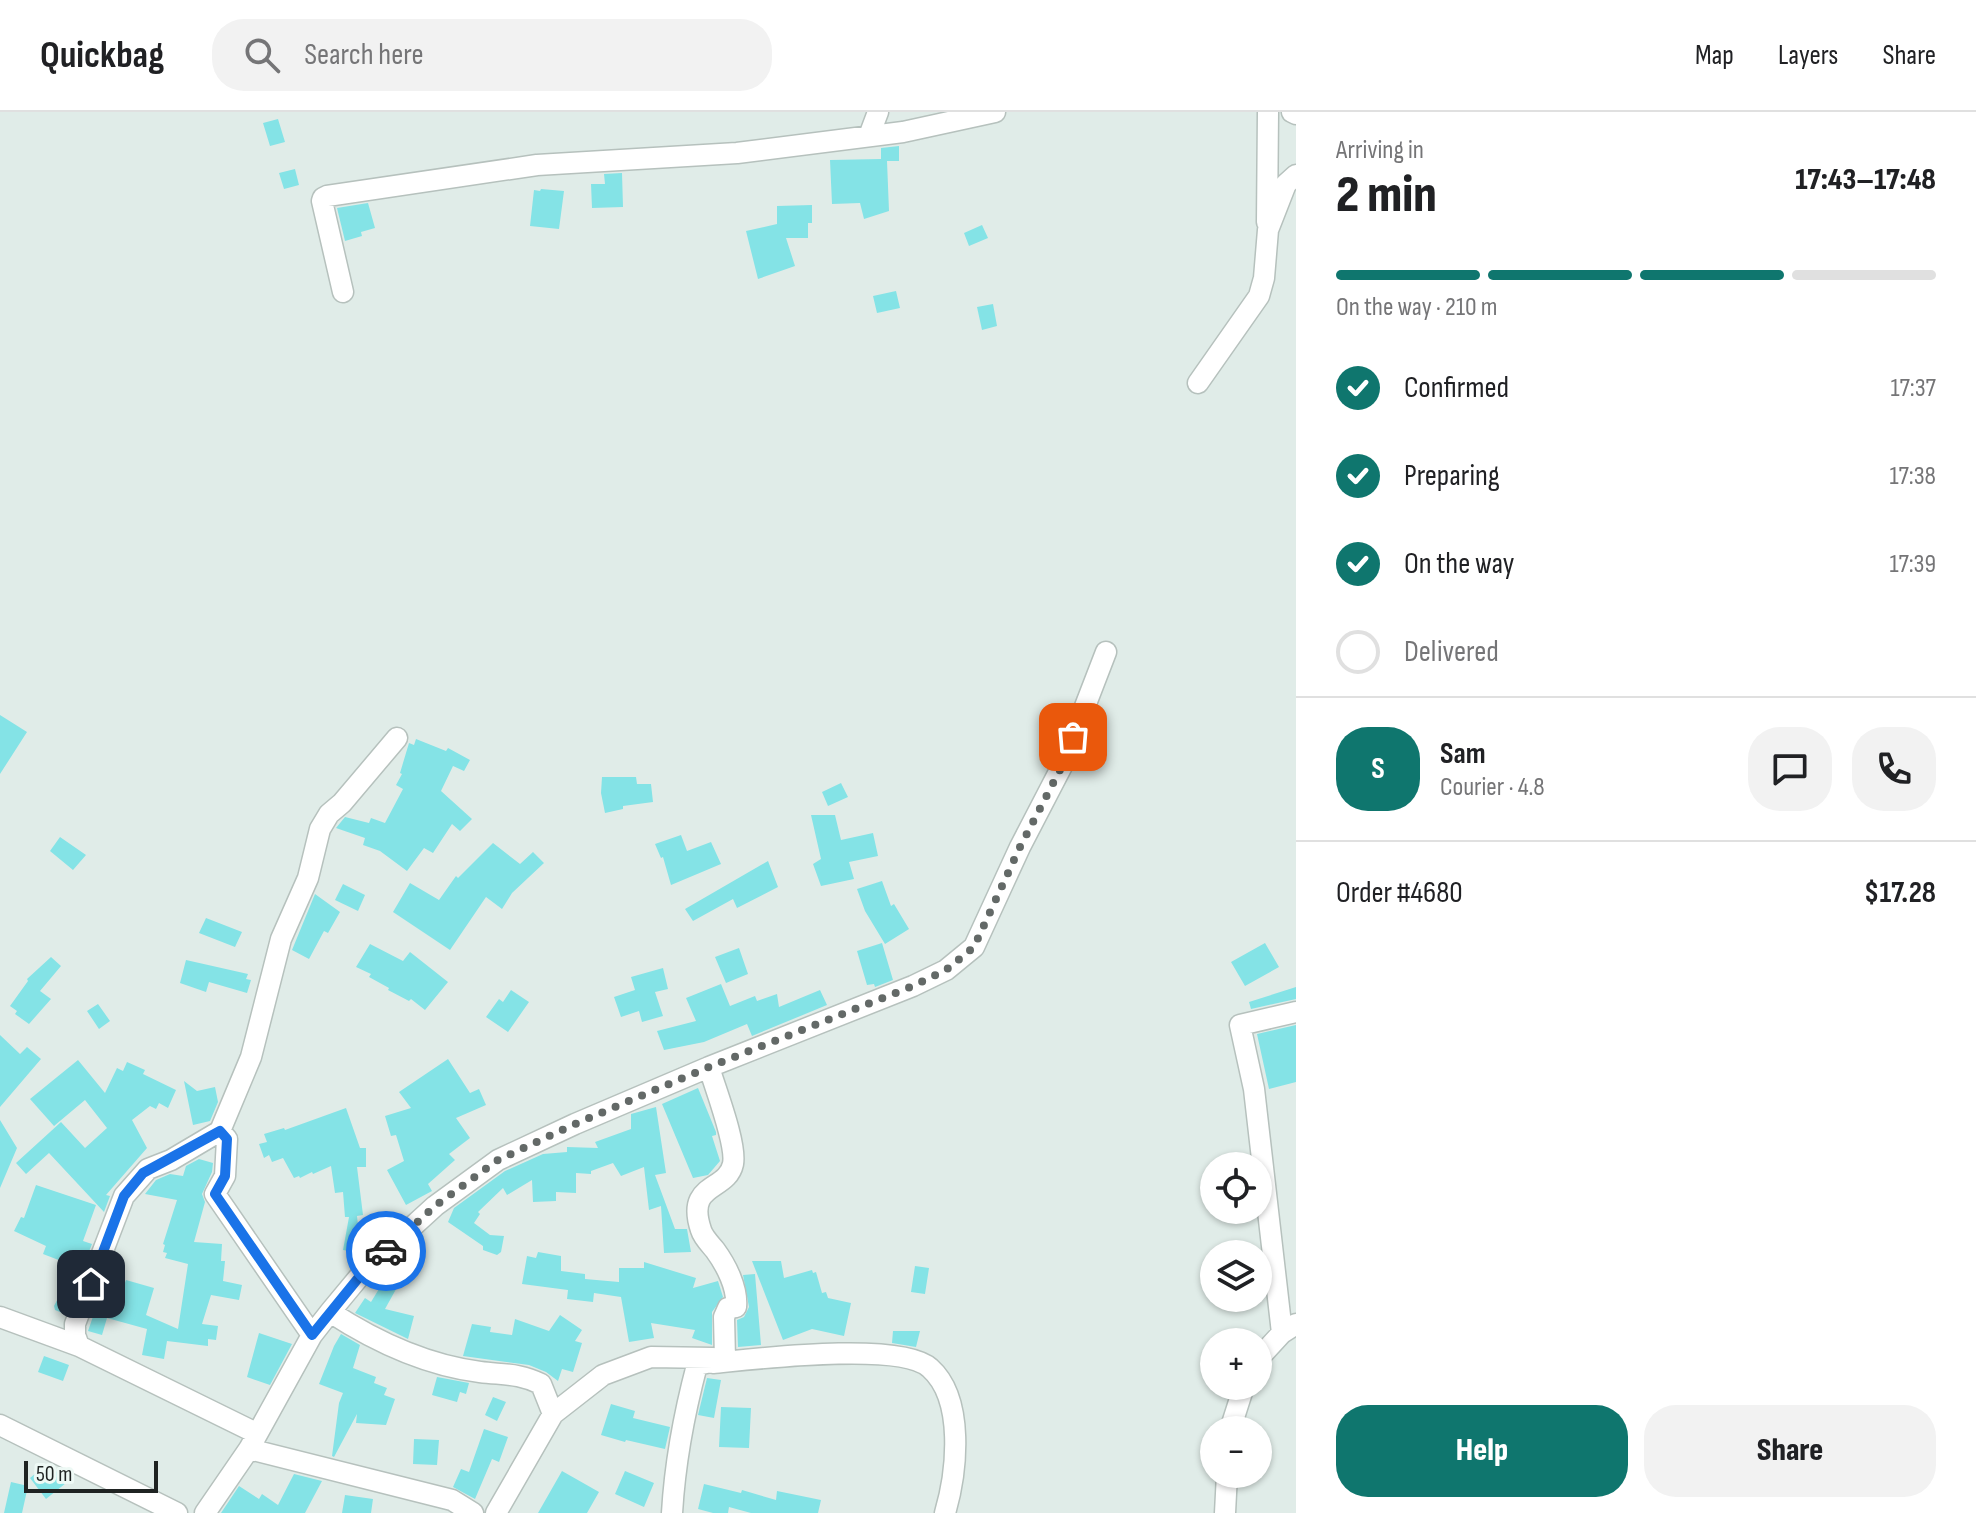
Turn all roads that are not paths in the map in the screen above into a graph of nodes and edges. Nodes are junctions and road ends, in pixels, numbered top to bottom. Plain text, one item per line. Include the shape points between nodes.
1 (878, 112) edge
2 (995, 112) edge
3 (1268, 112) edge
4 (869, 136) junction
5 (1296, 175) edge
6 (1268, 230) junction
7 (343, 292) dead end
8 (1198, 383) dead end
9 (1106, 652) dead end
10 (397, 738) dead end
11 (1296, 1012) edge
12 (709, 1067) junction
13 (220, 1131) junction
14 (330, 1312) junction
15 (0, 1317) edge
16 (1289, 1329) edge
17 (312, 1335) junction
18 (1272, 1345) edge
19 (79, 1346) junction
20 (725, 1359) junction
21 (697, 1365) junction
22 (553, 1414) junction
23 (0, 1425) edge
24 (253, 1441) junction
25 (1226, 1488) edge
26 (177, 1513) edge
27 (205, 1513) edge
28 (473, 1513) edge
29 (496, 1513) edge
30 (672, 1513) edge
31 (945, 1513) edge
32 (1225, 1513) edge

1 - 4 street
2 - 4 street
3 - 6 street
4 - 7 street via 737,153 537,165 327,196 322,201
5 - 6 street via 1286,184
6 - 8 street via 1259,296
9 - 12 street via 1062,766 974,947 946,970 913,986
10 - 13 street via 320,829 308,878 281,939 251,1057
11 - 16 street via 1240,1025
12 - 14 street via 498,1160 435,1206 364,1271
12 - 20 street via 733,1163 728,1175 704,1191 698,1203 701,1231 722,1260 737,1296 736,1307 728,1308 724,1317
13 - 17 street via 227,1139 225,1176 215,1194
13 - 19 street via 148,1169 124,1196 75,1324
14 - 17 street
14 - 22 street via 408,1355 524,1376 541,1384
15 - 19 street
16 - 18 street
17 - 24 street
19 - 24 street
20 - 21 street
20 - 22 street via 651,1357 603,1375
21 - 30 street via 685,1409
21 - 31 street via 863,1354 899,1355 928,1366 944,1384 953,1414 953,1484
22 - 29 street
23 - 26 street
24 - 27 street
24 - 28 street via 452,1500
25 - 32 street

